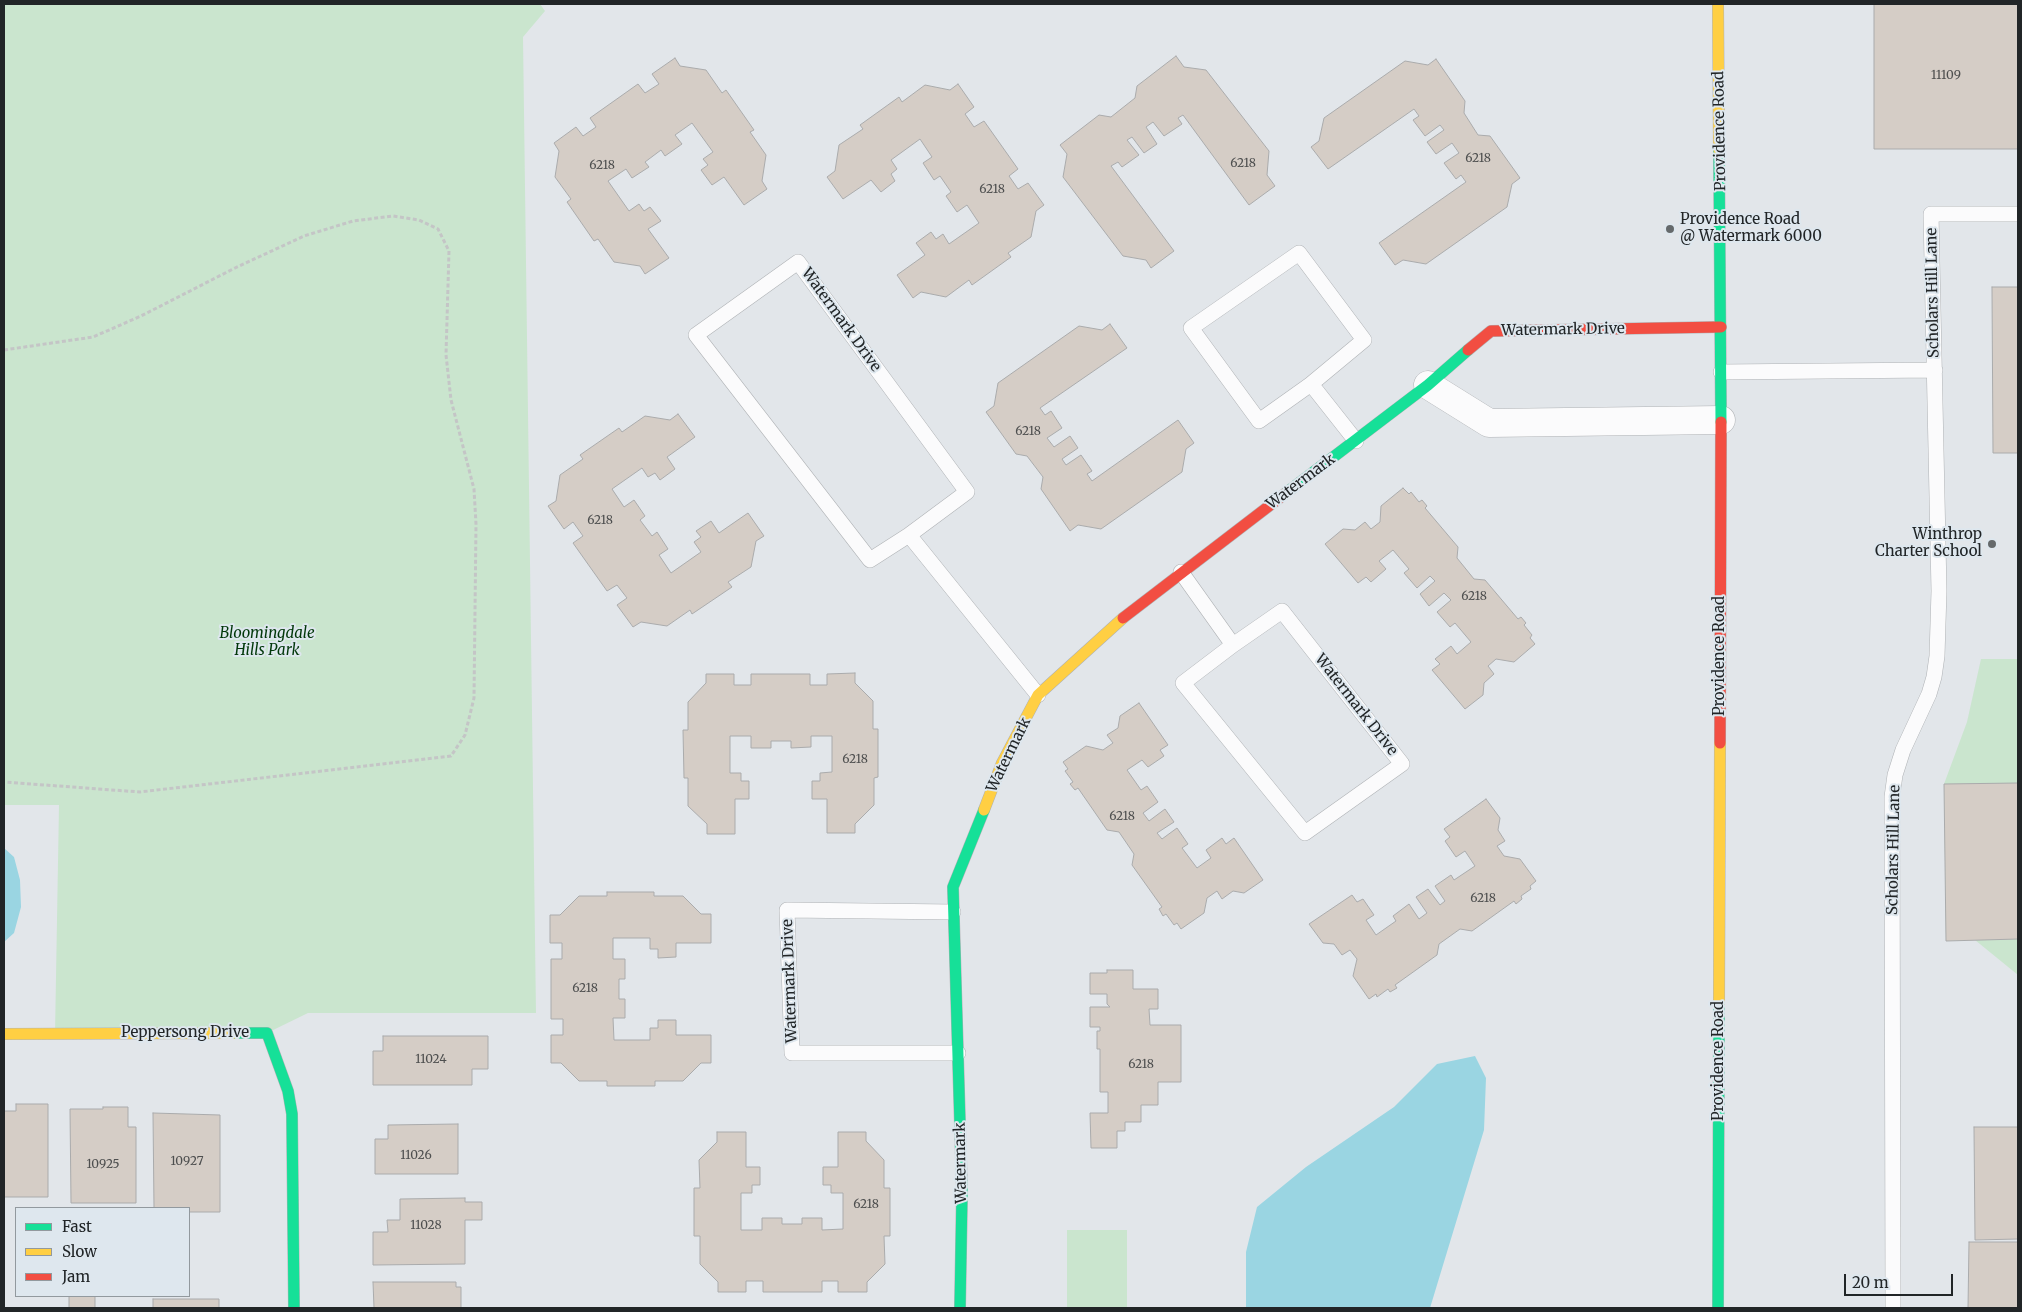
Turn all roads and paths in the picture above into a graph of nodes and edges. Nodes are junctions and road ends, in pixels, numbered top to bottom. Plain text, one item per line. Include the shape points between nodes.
1 (1718, 4) edge
2 (2018, 214) edge
3 (1721, 327) junction
4 (4, 350) edge
5 (1934, 370) junction
6 (1721, 372) junction
7 (1311, 384) junction
8 (1428, 386) junction
9 (1721, 420) junction
10 (1356, 441) junction
11 (909, 535) junction
12 (1181, 572) junction
13 (1233, 645) junction
14 (1038, 695) junction
15 (4, 782) edge
16 (953, 912) junction
17 (4, 1034) edge
18 (958, 1053) junction
19 (294, 1308) edge
20 (960, 1308) edge
21 (1718, 1308) edge
22 (1893, 1308) edge

1 - 3 street, Providence Road
2 - 5 lane, Scholars Hill Lane via 1931,214
3 - 6 street, Providence Road
3 - 8 street, Watermark Drive via 1491,332
4 - 15 path via 93,338 304,236 353,221 393,216 419,220 438,229 449,251 446,355 451,400 474,489 476,524 474,698 465,735 451,756 140,792
5 - 6 lane, Scholars Hill Lane
5 - 22 lane, Scholars Hill Lane via 1939,591 1937,656 1929,694 1895,774 1892,797
6 - 9 street, Providence Road
7 - 7 lane via 1364,340 1299,253 1192,328 1259,421
7 - 10 lane
8 - 9 street via 1489,423
8 - 10 street, Watermark
9 - 21 street, Providence Road
10 - 12 street, Watermark
11 - 11 lane, Watermark Drive via 968,492 798,262 696,335 870,560
11 - 14 lane
12 - 13 lane
12 - 14 street, Watermark via 1126,615
13 - 13 lane, Watermark Drive via 1184,683 1305,833 1402,764 1282,611
14 - 16 street, Watermark via 1002,763 952,887
16 - 18 street, Watermark
16 - 18 lane, Watermark Drive via 787,910 792,1053
17 - 19 street, Peppersong Drive via 266,1033 288,1092 292,1114
18 - 20 street, Watermark via 962,1193

